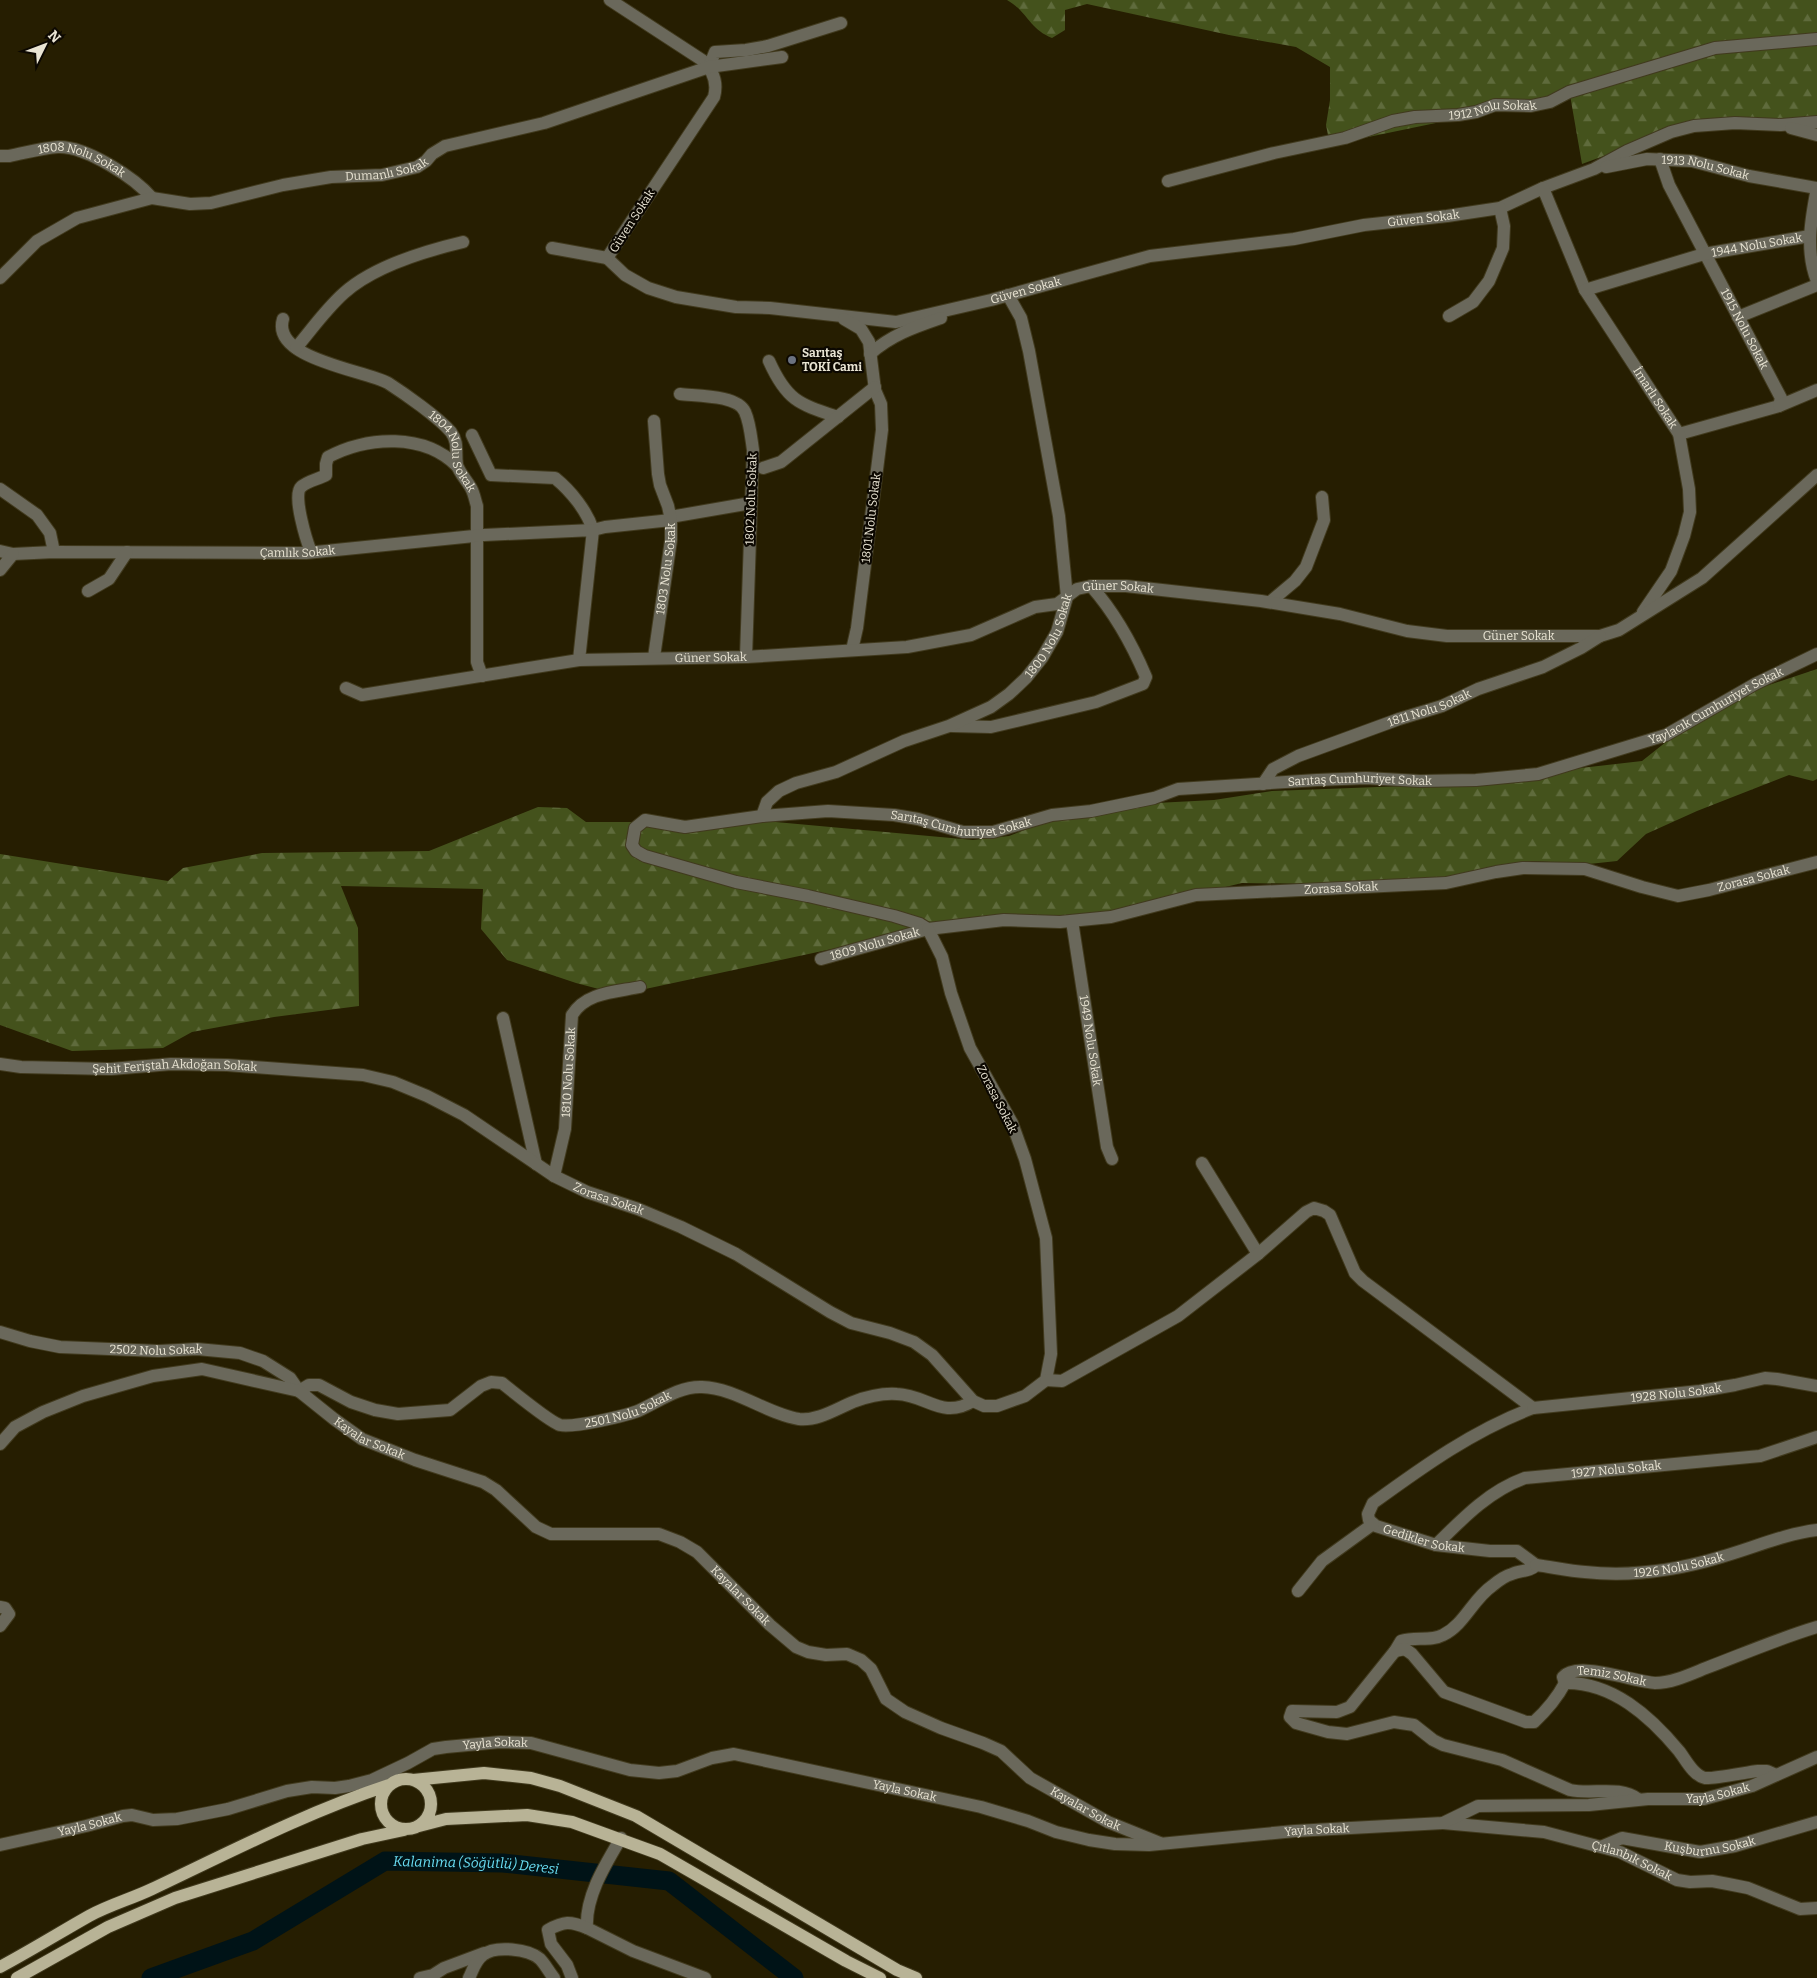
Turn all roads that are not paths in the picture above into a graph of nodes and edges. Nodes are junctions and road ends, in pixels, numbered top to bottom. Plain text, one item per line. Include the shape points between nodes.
1 (610, 0) edge
2 (841, 23) dead end
3 (1817, 39) edge
4 (782, 57) dead end
5 (709, 67) junction
6 (1817, 122) edge
7 (1781, 125) junction
8 (1817, 135) edge
9 (0, 156) edge
10 (1660, 159) junction
11 (1594, 169) junction
12 (1168, 181) dead end
13 (1543, 188) junction
14 (1817, 188) edge
15 (152, 198) junction
16 (1500, 208) junction
17 (1810, 236) junction
18 (463, 242) dead end
19 (552, 248) dead end
20 (1704, 254) junction
21 (608, 258) junction
22 (0, 278) edge
23 (1817, 283) edge
24 (1585, 290) junction
25 (1008, 295) junction
26 (950, 310) junction
27 (837, 316) junction
28 (1449, 316) dead end
29 (1738, 318) junction
30 (283, 319) dead end
31 (296, 348) junction
32 (870, 354) junction
33 (769, 361) dead end
34 (875, 387) junction
35 (1817, 390) edge
36 (680, 394) dead end
37 (1779, 406) junction
38 (838, 417) junction
39 (654, 421) dead end
40 (1679, 434) junction
41 (472, 435) dead end
42 (458, 466) junction
43 (763, 468) dead end
44 (1817, 475) edge
45 (0, 489) edge
46 (1322, 497) dead end
47 (751, 503) junction
48 (670, 518) junction
49 (593, 530) junction
50 (477, 536) junction
51 (0, 551) edge
52 (54, 552) junction
53 (127, 552) junction
54 (311, 552) junction
55 (13, 554) junction
56 (0, 570) edge
57 (1091, 586) junction
58 (88, 591) dead end
59 (1067, 597) junction
60 (1270, 602) junction
61 (1641, 616) junction
62 (1600, 636) junction
63 (852, 650) junction
64 (1817, 654) edge
65 (654, 657) junction
66 (746, 657) junction
67 (579, 660) junction
68 (482, 676) junction
69 (346, 688) dead end
70 (949, 726) junction
71 (1612, 753) joint
72 (1263, 784) junction
73 (762, 816) junction
74 (1817, 862) edge
75 (1072, 921) junction
76 (928, 928) junction
77 (822, 959) dead end
78 (640, 988) dead end
79 (503, 1018) dead end
80 (0, 1064) edge
81 (350, 1074) joint
82 (1112, 1159) dead end
83 (1202, 1163) dead end
84 (536, 1164) junction
85 (554, 1176) junction
86 (1258, 1254) junction
87 (0, 1332) edge
88 (1046, 1380) junction
89 (1817, 1386) edge
90 (299, 1391) junction
91 (973, 1401) junction
92 (1533, 1408) junction
93 (1817, 1437) edge
94 (0, 1444) edge
95 (1373, 1524) junction
96 (1817, 1530) edge
97 (1436, 1545) junction
98 (1536, 1565) junction
99 (1298, 1591) dead end
100 (0, 1607) edge
101 (0, 1626) edge
102 (1816, 1626) edge
103 (1395, 1651) junction
104 (1565, 1683) junction
105 (1817, 1757) edge
106 (1776, 1776) junction
107 (414, 1780) junction
108 (389, 1785) junction
109 (1638, 1800) junction
110 (1817, 1822) edge
111 (1443, 1823) junction
112 (419, 1826) junction
113 (404, 1830) junction
114 (621, 1838) junction
115 (1164, 1844) junction
116 (0, 1845) edge
117 (1602, 1846) junction
118 (1817, 1908) edge
119 (587, 1928) junction
120 (484, 1953) junction
121 (0, 1967) edge
122 (691, 1975) edge
123 (17, 1978) edge
124 (420, 1978) edge
125 (469, 1978) edge
126 (554, 1978) edge
127 (572, 1978) edge
128 (705, 1978) edge
129 (880, 1978) edge
130 (916, 1978) edge

1 - 5 street
2 - 5 street via 768,46 715,52
3 - 12 street, 1912 Nolu Sokak via 1715,48 1569,92 1550,102 1531,106 1494,106 1467,113 1393,121 1346,138
4 - 5 street, Dumanlı Sokak
5 - 15 street, Dumanlı Sokak via 544,123 445,146 418,167 382,175 331,177 283,185 211,203 190,204
5 - 21 street, Güven Sokak via 716,88 714,98
6 - 7 street, Güven Sokak
7 - 8 street, Güven Sokak
7 - 11 street, Güven Sokak via 1735,123 1694,126 1671,132
9 - 15 street, 1808 Nolu Sokak via 60,147 82,153 131,178
10 - 11 street, 1913 Nolu Sokak
10 - 14 street, 1913 Nolu Sokak via 1692,161 1749,176
10 - 20 street, 1915 Nolu Sokak via 1669,185
11 - 13 street, Güven Sokak
13 - 16 street, Güven Sokak
13 - 24 street, İmarlı Sokak
14 - 17 street
15 - 22 street, Dumanlı Sokak via 77,218 37,241
16 - 25 street, Güven Sokak via 1364,225 1294,239 1165,254
16 - 28 street via 1504,226 1503,248 1489,282 1473,302
17 - 20 street, 1944 Nolu Sokak
17 - 23 street
18 - 31 street via 405,258 359,282 333,304
19 - 21 street
20 - 24 street, 1944 Nolu Sokak
20 - 29 street, 1915 Nolu Sokak
21 - 27 street, Güven Sokak via 625,275 648,288 676,297 736,307
23 - 29 street
24 - 40 street, İmarlı Sokak
25 - 26 street, Güven Sokak
25 - 59 street, 1800 Nolu Sokak via 1021,318 1030,351 1059,516
26 - 27 street, Güven Sokak via 896,322
26 - 32 street via 942,318 892,337
27 - 32 street, 1801 Nolu Sokak via 861,329 869,342
29 - 37 street, 1915 Nolu Sokak via 1779,393
30 - 31 street, 1804 Nolu Sokak via 283,334
31 - 42 street, 1804 Nolu Sokak via 314,358 387,383 437,419 458,445
32 - 34 street, 1801 Nolu Sokak
33 - 38 street via 776,378 797,402
34 - 38 street
34 - 63 street, 1801 Nolu Sokak via 881,404 882,430
35 - 37 street
36 - 47 street, 1802 Nolu Sokak via 733,400 743,408 752,450
37 - 40 street
38 - 43 street via 781,462
39 - 48 street, 1803 Nolu Sokak via 660,485
40 - 61 street, İmarlı Sokak via 1690,512 1670,571
41 - 49 street via 491,475 555,478 589,518
42 - 50 street, 1804 Nolu Sokak via 477,506
42 - 54 street via 427,446 392,441 365,444 328,457 326,476 302,486 298,491 298,503
44 - 61 street, Güner Sokak via 1702,578
45 - 52 street via 37,515 50,533
46 - 60 street via 1324,520 1306,567
47 - 48 street, Çamlık Sokak
47 - 66 street, 1802 Nolu Sokak
48 - 49 street, Çamlık Sokak
48 - 65 street, 1803 Nolu Sokak via 671,540
49 - 50 street, Çamlık Sokak
49 - 67 street
50 - 54 street, Çamlık Sokak
50 - 68 street, 1804 Nolu Sokak via 477,662
51 - 55 street, Çamlık Sokak
52 - 53 street, Çamlık Sokak
52 - 55 street, Çamlık Sokak
53 - 54 street, Çamlık Sokak
53 - 58 street via 109,579
55 - 56 street
57 - 59 street, Güner Sokak
57 - 60 street, Güner Sokak via 1126,586
57 - 70 street via 1120,626 1146,677 1143,684 1096,702 991,727
59 - 63 street, Güner Sokak via 1057,604 1035,607 971,635 881,650
59 - 70 street, 1800 Nolu Sokak via 1057,632 1026,678 991,707
60 - 62 street, Güner Sokak via 1447,636
61 - 62 street, Güner Sokak via 1620,630
62 - 72 street, 1811 Nolu Sokak via 1542,667 1298,756 1272,769
63 - 66 street, Güner Sokak
64 - 71 street, Yaylacık Cumhuriyet Sokak via 1755,684 1666,735
65 - 66 street, Güner Sokak
65 - 67 street, Güner Sokak
67 - 68 street, Güner Sokak
68 - 69 street, Güner Sokak via 362,696
70 - 73 street, 1800 Nolu Sokak via 904,741 836,772 779,791 766,802
71 - 72 street, Sarıtaş Cumhuriyet Sokak via 1523,777 1420,781 1366,778
72 - 73 street, Sarıtaş Cumhuriyet Sokak via 1178,789 1145,800 1052,815 993,832 963,832 918,819 828,811
73 - 76 street, Sarıtaş Cumhuriyet Sokak via 684,827 645,820 635,828 632,845 645,856 736,882 894,916
74 - 75 street, Zorasa Sokak via 1678,896 1585,869 1524,868 1446,883 1196,895 1111,917
75 - 76 street, Zorasa Sokak via 1004,920
75 - 82 street, 1949 Nolu Sokak via 1107,1147
76 - 77 street, 1809 Nolu Sokak
76 - 88 street, Zorasa Sokak via 942,957 970,1048 1012,1124 1046,1238 1051,1354
78 - 85 street, 1810 Nolu Sokak via 591,997 572,1015 565,1129
79 - 84 street
80 - 81 street, Şehit Feriştah Akdoğan Sokak via 111,1069 171,1064 227,1065
81 - 84 street, Zorasa Sokak via 393,1082 427,1096 464,1115
83 - 86 street
84 - 85 street, Zorasa Sokak
85 - 91 street, Zorasa Sokak via 587,1192 681,1227 736,1254 851,1324 914,1342 932,1355
86 - 88 street via 1178,1316 1062,1381
86 - 92 street via 1306,1212 1314,1208 1324,1210 1363,1281
87 - 90 street, 2502 Nolu Sokak via 60,1346 240,1353 290,1378
88 - 91 street via 1024,1396 997,1406 984,1406
89 - 92 street, 1928 Nolu Sokak via 1756,1379 1700,1390
90 - 91 street, 2501 Nolu Sokak via 310,1385 319,1386 351,1402 398,1414 450,1410 481,1386 491,1382 502,1383 558,1424 572,1426 637,1411 689,1388 703,1387 800,1419 816,1418 874,1396 896,1394 955,1409
90 - 94 street via 202,1369 153,1376 83,1396 42,1412 15,1427
90 - 115 street, Kayalar Sokak via 362,1439 483,1482 536,1527 551,1534 659,1534 680,1542 696,1552 796,1647 826,1655 847,1654 861,1660 870,1669 886,1699 905,1712 1001,1751 1039,1783 1108,1822
92 - 95 street, Gedikler Sokak via 1506,1418 1438,1456 1373,1503 1368,1514
93 - 97 street, 1927 Nolu Sokak via 1753,1457 1526,1478 1506,1485 1470,1511
95 - 97 street, Gedikler Sokak
95 - 99 street via 1322,1561
96 - 98 street, 1926 Nolu Sokak via 1662,1571 1619,1574
97 - 98 street, Gedikler Sokak via 1517,1551
98 - 103 street via 1504,1577 1489,1587 1455,1627 1442,1636 1428,1639 1410,1637 1401,1641
100 - 101 street via 5,1608 8,1614
102 - 104 street, Temiz Sokak via 1676,1679 1656,1683 1575,1670 1563,1677
103 - 104 street via 1405,1650 1412,1654 1444,1692 1526,1722 1534,1722 1545,1712
103 - 109 street via 1350,1707 1336,1712 1292,1711 1290,1717 1296,1723 1347,1734 1394,1722 1414,1725 1443,1746 1502,1760 1570,1790 1630,1794
104 - 106 street, Temiz Sokak via 1593,1686 1618,1696 1647,1719 1695,1772 1705,1778 1758,1771
105 - 106 street, Yayla Sokak
106 - 109 street, Yayla Sokak via 1752,1786 1704,1798
107 - 108 main road via 405,1779
107 - 112 main road via 427,1790 430,1798 429,1814
107 - 130 main road via 484,1773 531,1778 628,1812 897,1970
108 - 113 main road via 383,1792 381,1809 389,1823
108 - 121 main road via 283,1827 91,1915
109 - 111 street, Yayla Sokak via 1588,1805 1478,1806
110 - 117 street, Kuşburnu Sokak via 1735,1846 1700,1852 1622,1838
111 - 115 street, Yayla Sokak via 1295,1831
111 - 117 street, Çıtlanbık Sokak via 1544,1832
112 - 113 main road
112 - 114 main road via 446,1819 527,1815 572,1822
113 - 123 main road via 175,1898 108,1927
114 - 119 street via 597,1883 586,1914
114 - 129 main road via 660,1854
115 - 116 street, Yayla Sokak via 1115,1844 1089,1840 981,1807 734,1754 659,1773 630,1770 531,1743 500,1742 433,1749 372,1780 349,1786 287,1791 228,1809 177,1819 124,1816
117 - 118 street, Çıtlanbık Sokak via 1677,1880 1728,1884 1748,1888 1800,1910
119 - 122 street
119 - 127 street via 574,1923 559,1924 548,1930 551,1944 567,1965
120 - 124 street
120 - 125 street via 475,1963
120 - 126 street via 513,1949 527,1952 540,1959
122 - 128 street

